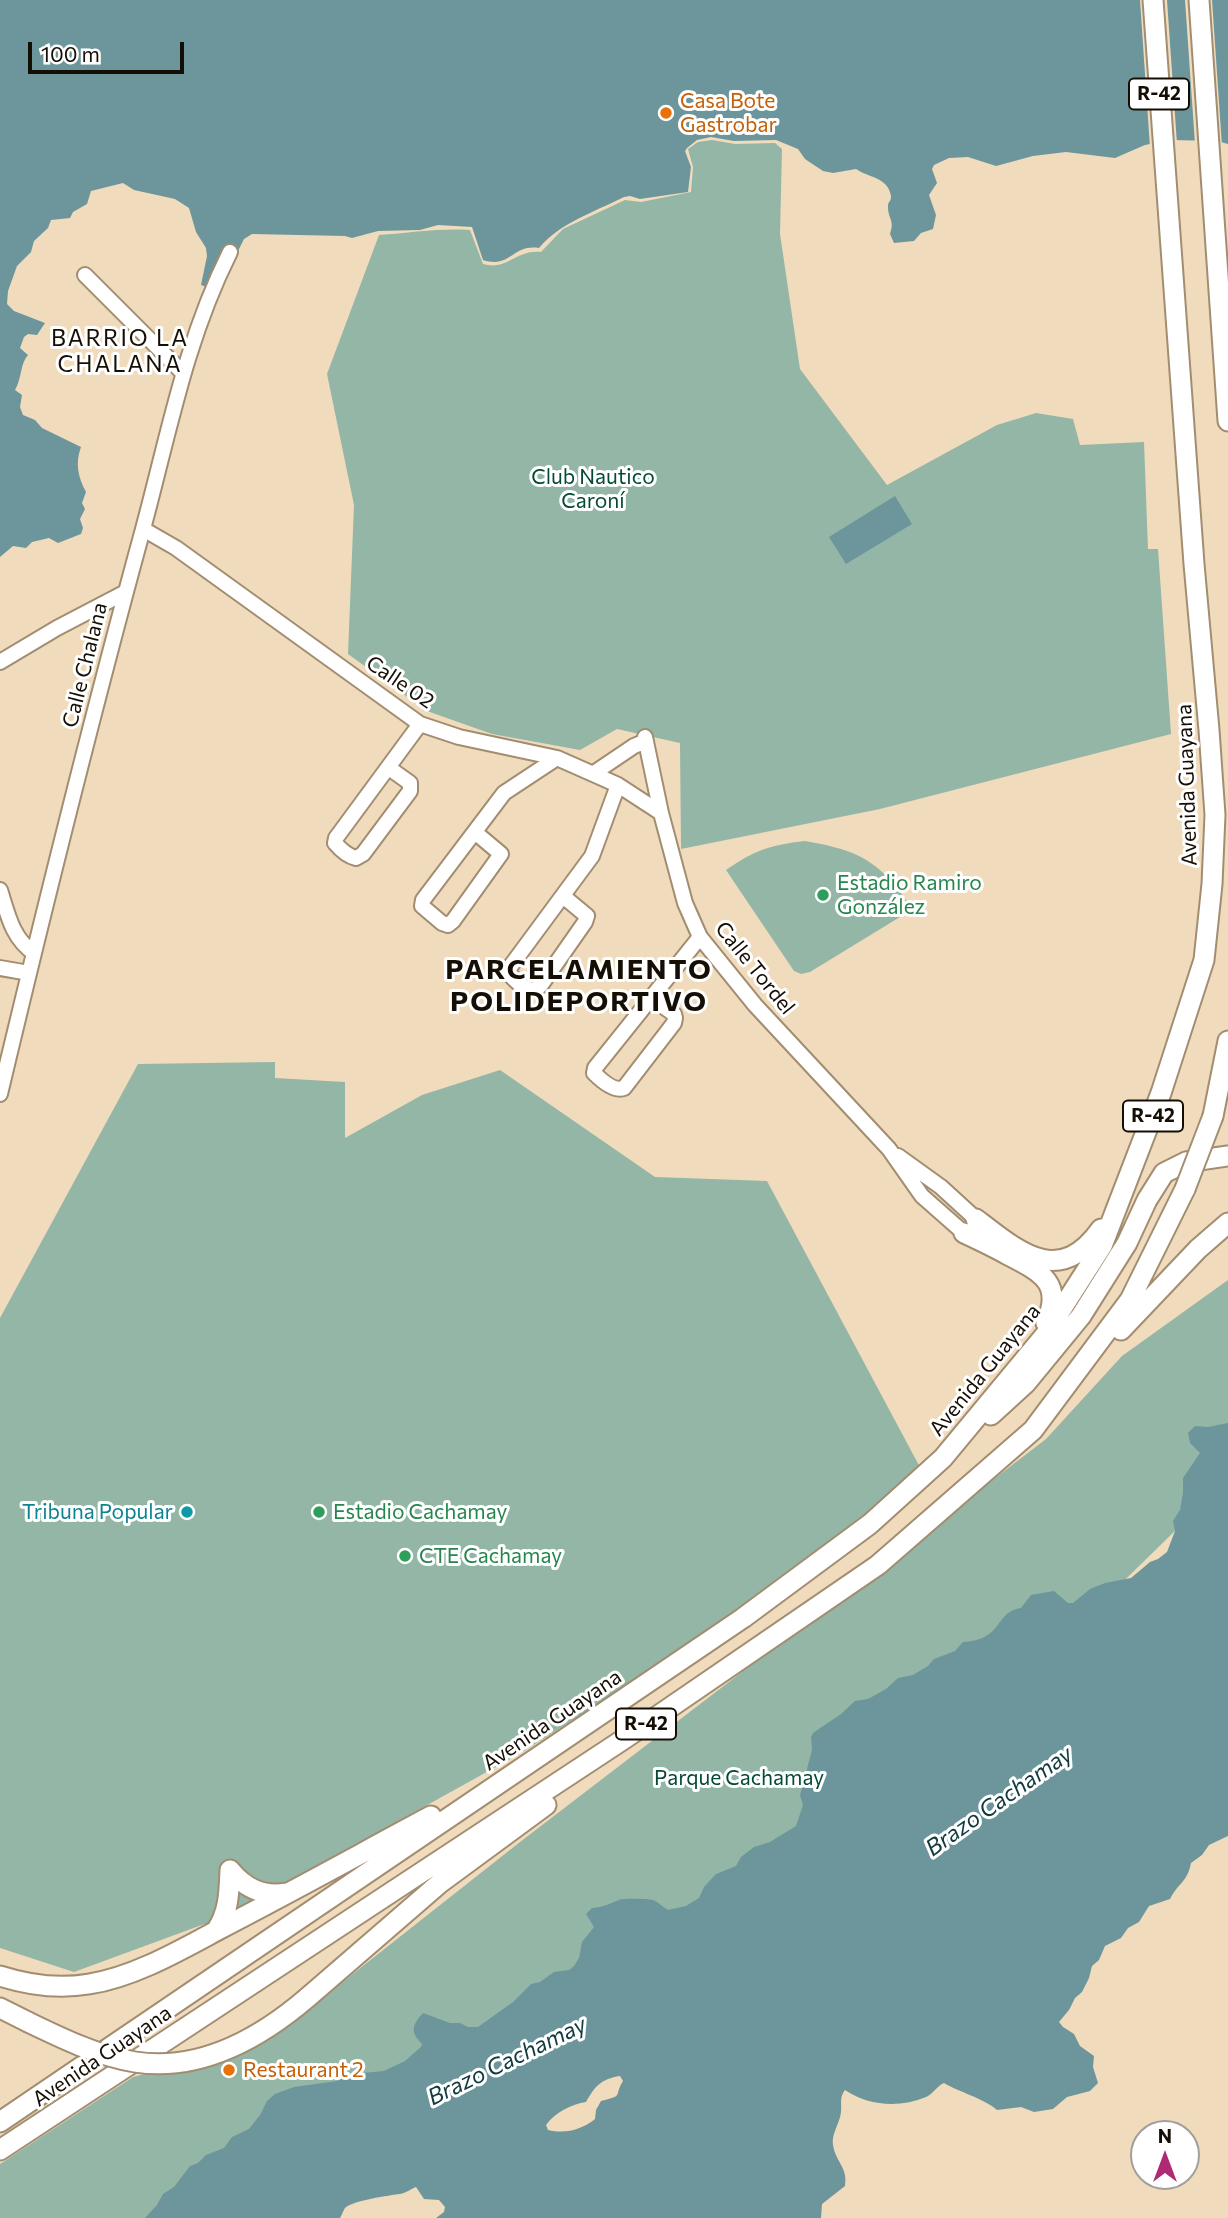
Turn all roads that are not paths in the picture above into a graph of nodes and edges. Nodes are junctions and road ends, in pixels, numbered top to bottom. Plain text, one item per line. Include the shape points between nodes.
1 (1153, 0) edge
2 (1199, 0) edge
3 (230, 252) dead end
4 (85, 275) dead end
5 (182, 372) junction
6 (1228, 421) edge
7 (143, 529) junction
8 (124, 593) junction
9 (0, 662) edge
10 (420, 724) junction
11 (557, 758) junction
12 (389, 768) junction
13 (594, 773) junction
14 (618, 785) junction
15 (661, 813) junction
16 (476, 833) junction
17 (0, 890) edge
18 (563, 897) junction
19 (700, 937) junction
20 (34, 953) junction
21 (0, 968) edge
22 (29, 973) junction
23 (650, 997) junction
24 (1228, 1041) edge
25 (0, 1094) edge
26 (1228, 1156) edge
27 (1122, 1199) junction
28 (1228, 1223) edge
29 (970, 1226) junction
30 (1021, 1363) junction
31 (1033, 1430) junction
32 (943, 1458) junction
33 (624, 1739) junction
34 (513, 1773) junction
35 (291, 1892) junction
36 (216, 1931) junction
37 (0, 1976) edge
38 (0, 2008) edge
39 (0, 2122) edge
40 (0, 2150) edge

1 - 27 main road, Avenida Guayana / R-42 via 1215,815 1204,960
2 - 6 main road, R-42
3 - 5 street, Calle Chalana
4 - 5 street
5 - 7 street, Calle Chalana
7 - 8 street, Calle Chalana
7 - 10 street, Calle 02
8 - 9 street
8 - 20 street, Calle Chalana
10 - 11 street, Calle 02
10 - 12 street
11 - 13 street, Calle 02
11 - 16 street via 504,793
12 - 12 street via 336,838 339,848 353,857 363,854 410,791 410,783
13 - 14 street, Calle 02
13 - 15 street, Calle Tordel via 646,739
14 - 15 street, Calle 02
14 - 18 street via 592,856
15 - 19 street, Calle Tordel via 685,903
16 - 16 street via 423,900 422,906 442,923 453,921 500,854
17 - 20 street via 12,928 22,945
18 - 18 street via 510,967 509,973 528,989 541,985 585,922 584,911
19 - 23 street
19 - 29 street, Calle Tordel via 755,1005 889,1149 941,1187
20 - 22 street, Calle Chalana
21 - 22 street
22 - 25 street, Calle Chalana
23 - 23 street via 594,1068 597,1076 615,1088 624,1088 676,1018
24 - 31 main road, Avenida Guayana / R-42, bridge via 1213,1116 1185,1189 1130,1300
26 - 32 main road via 1186,1162 1164,1174 1081,1315 1026,1383
27 - 29 main road via 1092,1241 1067,1259 1019,1252
27 - 30 main road, Avenida Guayana / R-42 via 1102,1246 1045,1335
28 - 31 main road via 1114,1337
29 - 30 main road via 1039,1270 1053,1293 1047,1322
30 - 32 main road, Avenida Guayana / R-42
31 - 33 main road, Avenida Guayana / R-42 via 878,1565
32 - 34 main road, Avenida Guayana / R-42 via 870,1524 743,1618
33 - 38 main road, bridge via 583,1777 440,1883 280,2021 246,2041 199,2059 163,2064 120,2058 59,2037
33 - 40 main road, Avenida Guayana / R-42
34 - 35 main road
34 - 39 main road, Avenida Guayana / R-42
35 - 36 main road
35 - 36 main road via 251,1889 230,1870 228,1907
36 - 37 main road via 145,1965 89,1984 51,1986

